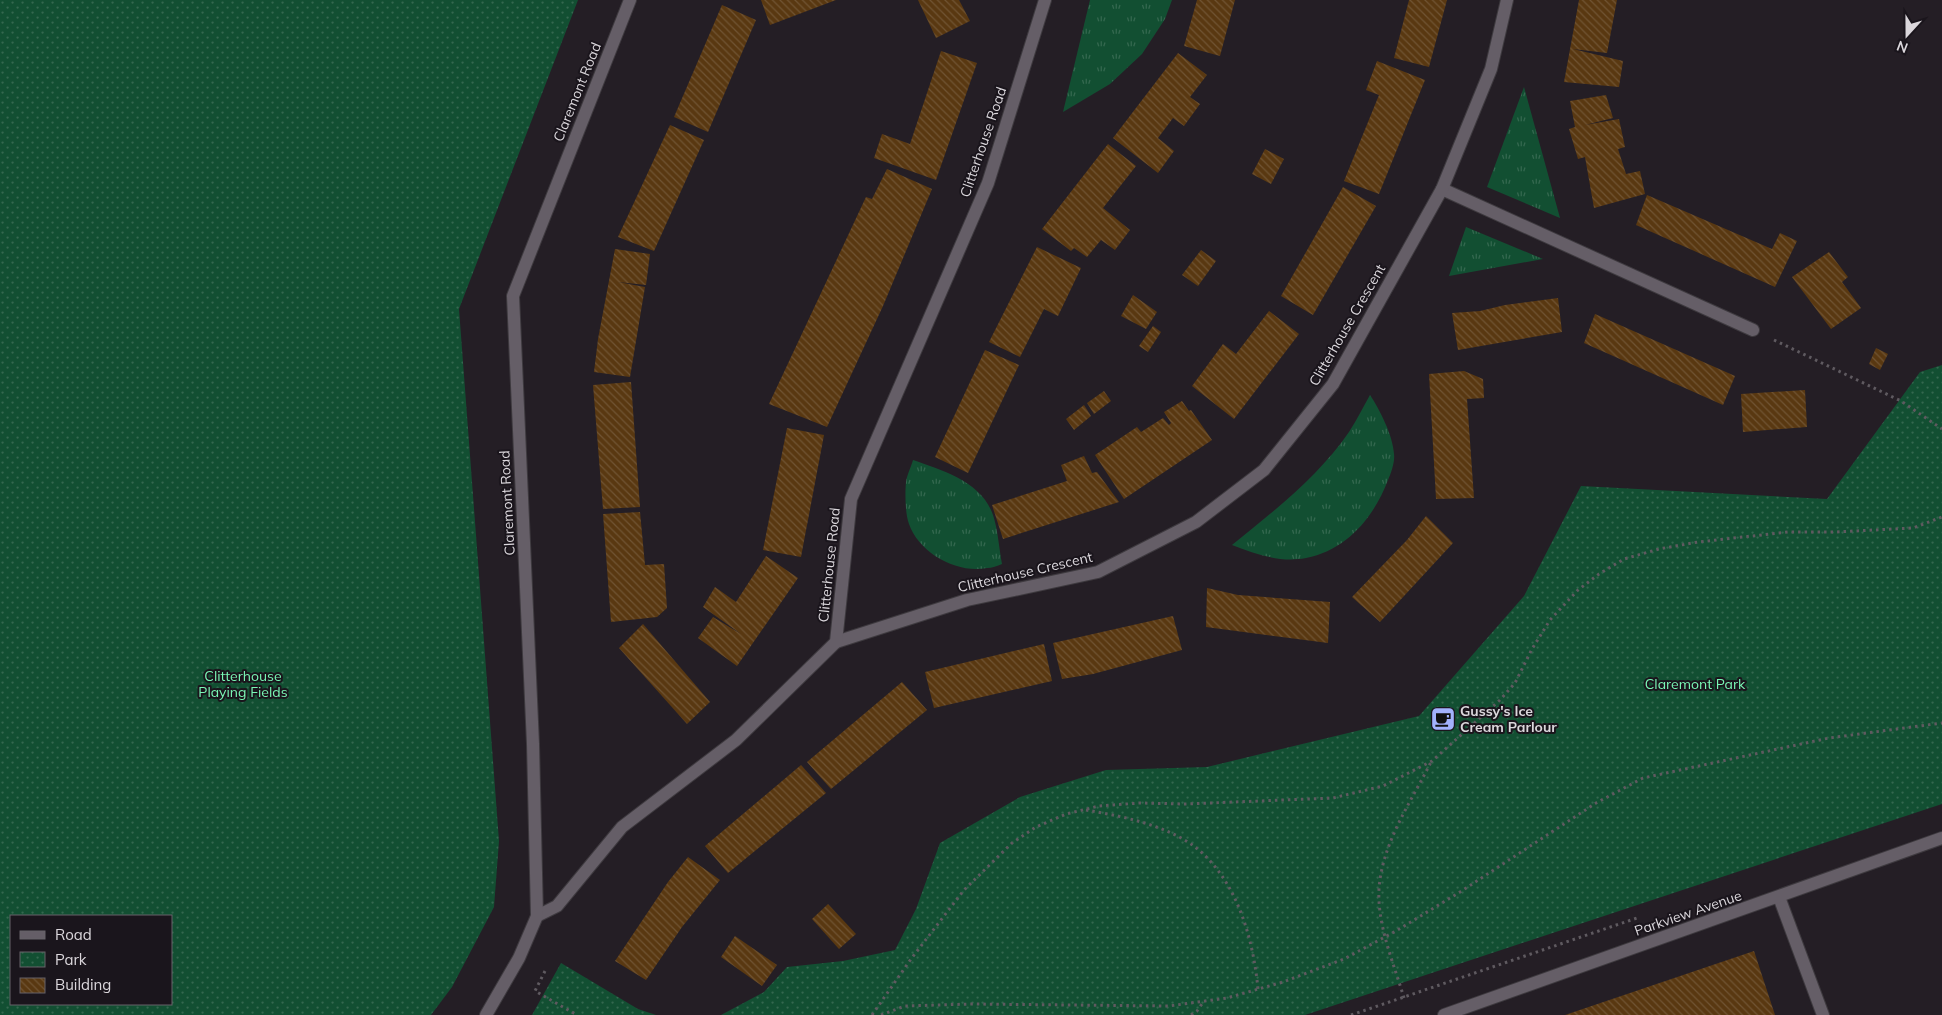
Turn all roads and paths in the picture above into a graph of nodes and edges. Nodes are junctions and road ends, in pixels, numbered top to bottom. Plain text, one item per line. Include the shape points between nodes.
1 (630, 0) edge
2 (1045, 0) edge
3 (1507, 0) edge
4 (1442, 190) junction
5 (1753, 330) joint
6 (1942, 429) edge
7 (1942, 517) edge
8 (836, 642) junction
9 (1942, 723) edge
10 (1432, 762) junction
11 (1083, 810) junction
12 (1942, 838) edge
13 (1779, 897) junction
14 (537, 916) junction
15 (1386, 937) junction
16 (545, 971) dead end
17 (1258, 988) junction
18 (1404, 998) dead end
19 (1205, 1001) junction
20 (486, 1015) edge
21 (577, 1015) edge
22 (872, 1015) edge
23 (881, 1015) edge
24 (1191, 1015) edge
25 (1444, 1015) edge
26 (1823, 1015) edge

1 - 14 street, Claremont Road via 513,296
2 - 8 street, Clitterhouse Road via 988,183 851,499
3 - 4 street, Clitterhouse Crescent via 1491,69
4 - 5 street
4 - 8 street, Clitterhouse Crescent via 1333,384 1264,470 1196,522 1098,572 967,600
5 - 6 path via 1901,401
7 - 10 path via 1913,528 1788,532 1698,542 1624,559 1578,590 1550,620 1515,683
8 - 14 street, Clitterhouse Road via 736,740 622,827 557,906
9 - 15 path via 1829,738 1643,778 1596,803
10 - 11 path via 1383,786 1334,798 1140,803
10 - 15 path via 1384,858 1379,890
11 - 17 path via 1146,824 1204,854 1240,908
11 - 22 path via 1036,827 986,867 964,890
12 - 13 street, Parkview Avenue
13 - 25 street, Parkview Avenue
13 - 26 street
14 - 20 street, Claremont Road via 519,958
15 - 17 path via 1344,959
15 - 18 path
16 - 21 path via 534,991
17 - 19 path
19 - 23 path via 1169,1006 905,1006
19 - 24 path

